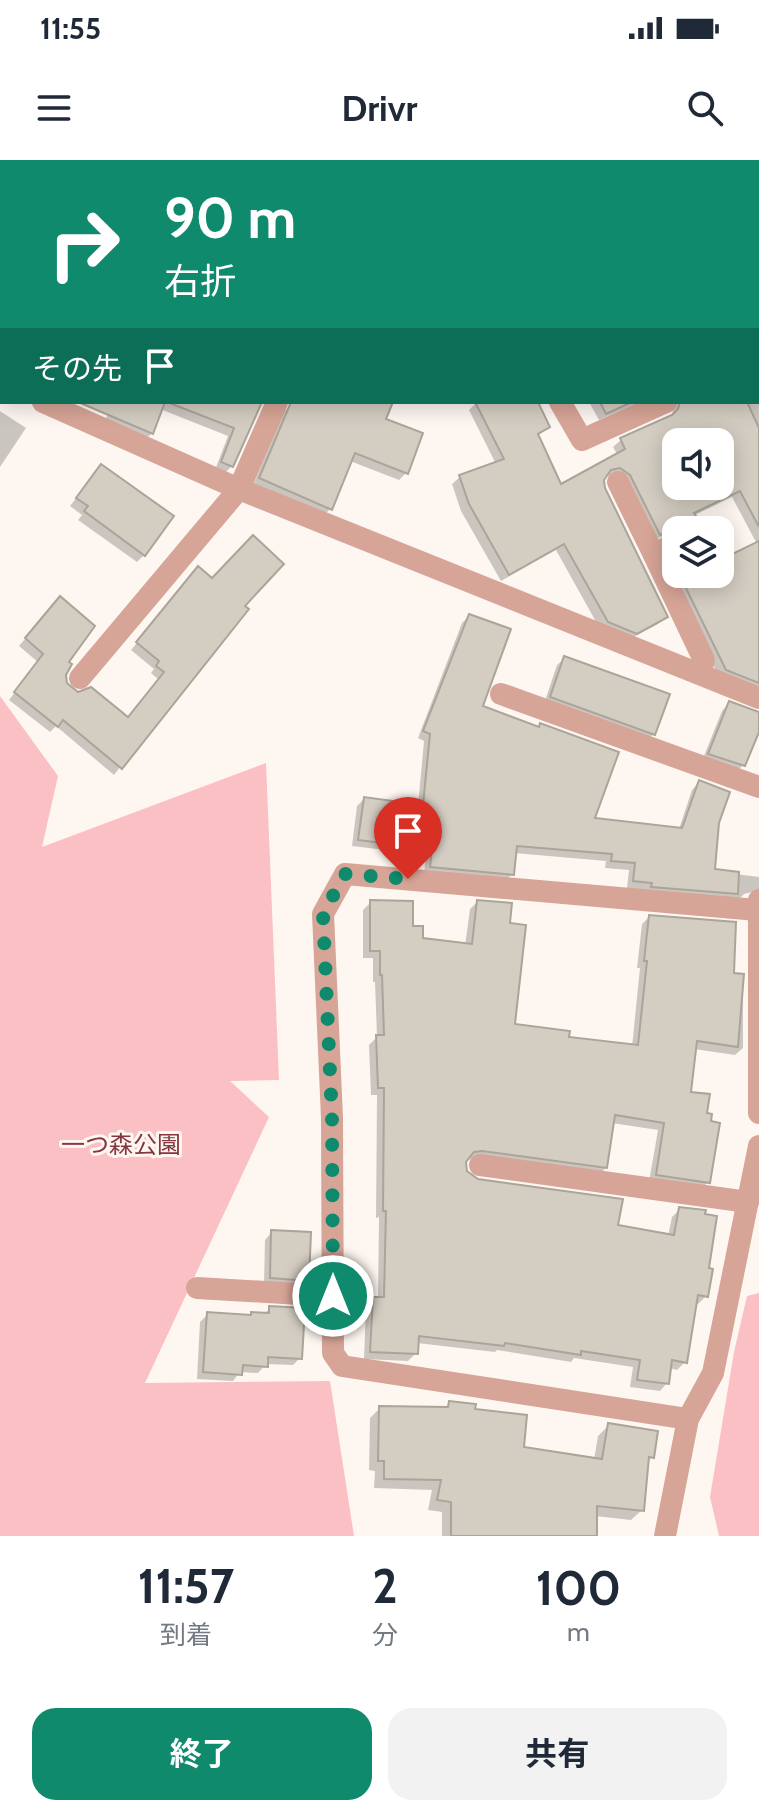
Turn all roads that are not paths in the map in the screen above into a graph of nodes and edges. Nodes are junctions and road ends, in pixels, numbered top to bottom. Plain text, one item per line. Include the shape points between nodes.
1 (48, 404) edge
2 (276, 404) edge
3 (561, 404) edge
4 (662, 404) edge
5 (618, 482) dead end
6 (239, 489) junction
7 (662, 550) edge
8 (654, 555) junction
9 (700, 672) junction
10 (80, 678) dead end
11 (501, 694) dead end
12 (759, 698) edge
13 (759, 787) edge
14 (758, 905) edge
15 (759, 1113) edge
16 (759, 1146) edge
17 (480, 1165) dead end
18 (748, 1202) junction
19 (197, 1288) dead end
20 (333, 1296) junction
21 (688, 1419) junction
22 (665, 1536) edge

1 - 6 street
2 - 6 street
3 - 4 street via 582,440
5 - 8 street
6 - 9 street
6 - 10 street
7 - 8 street
8 - 9 street via 704,660
9 - 12 street
11 - 13 street
14 - 15 street
14 - 20 street via 345,874 323,914
16 - 18 street
17 - 18 street
18 - 21 street via 713,1373
19 - 20 street
20 - 21 street via 333,1353 342,1366
21 - 22 street

